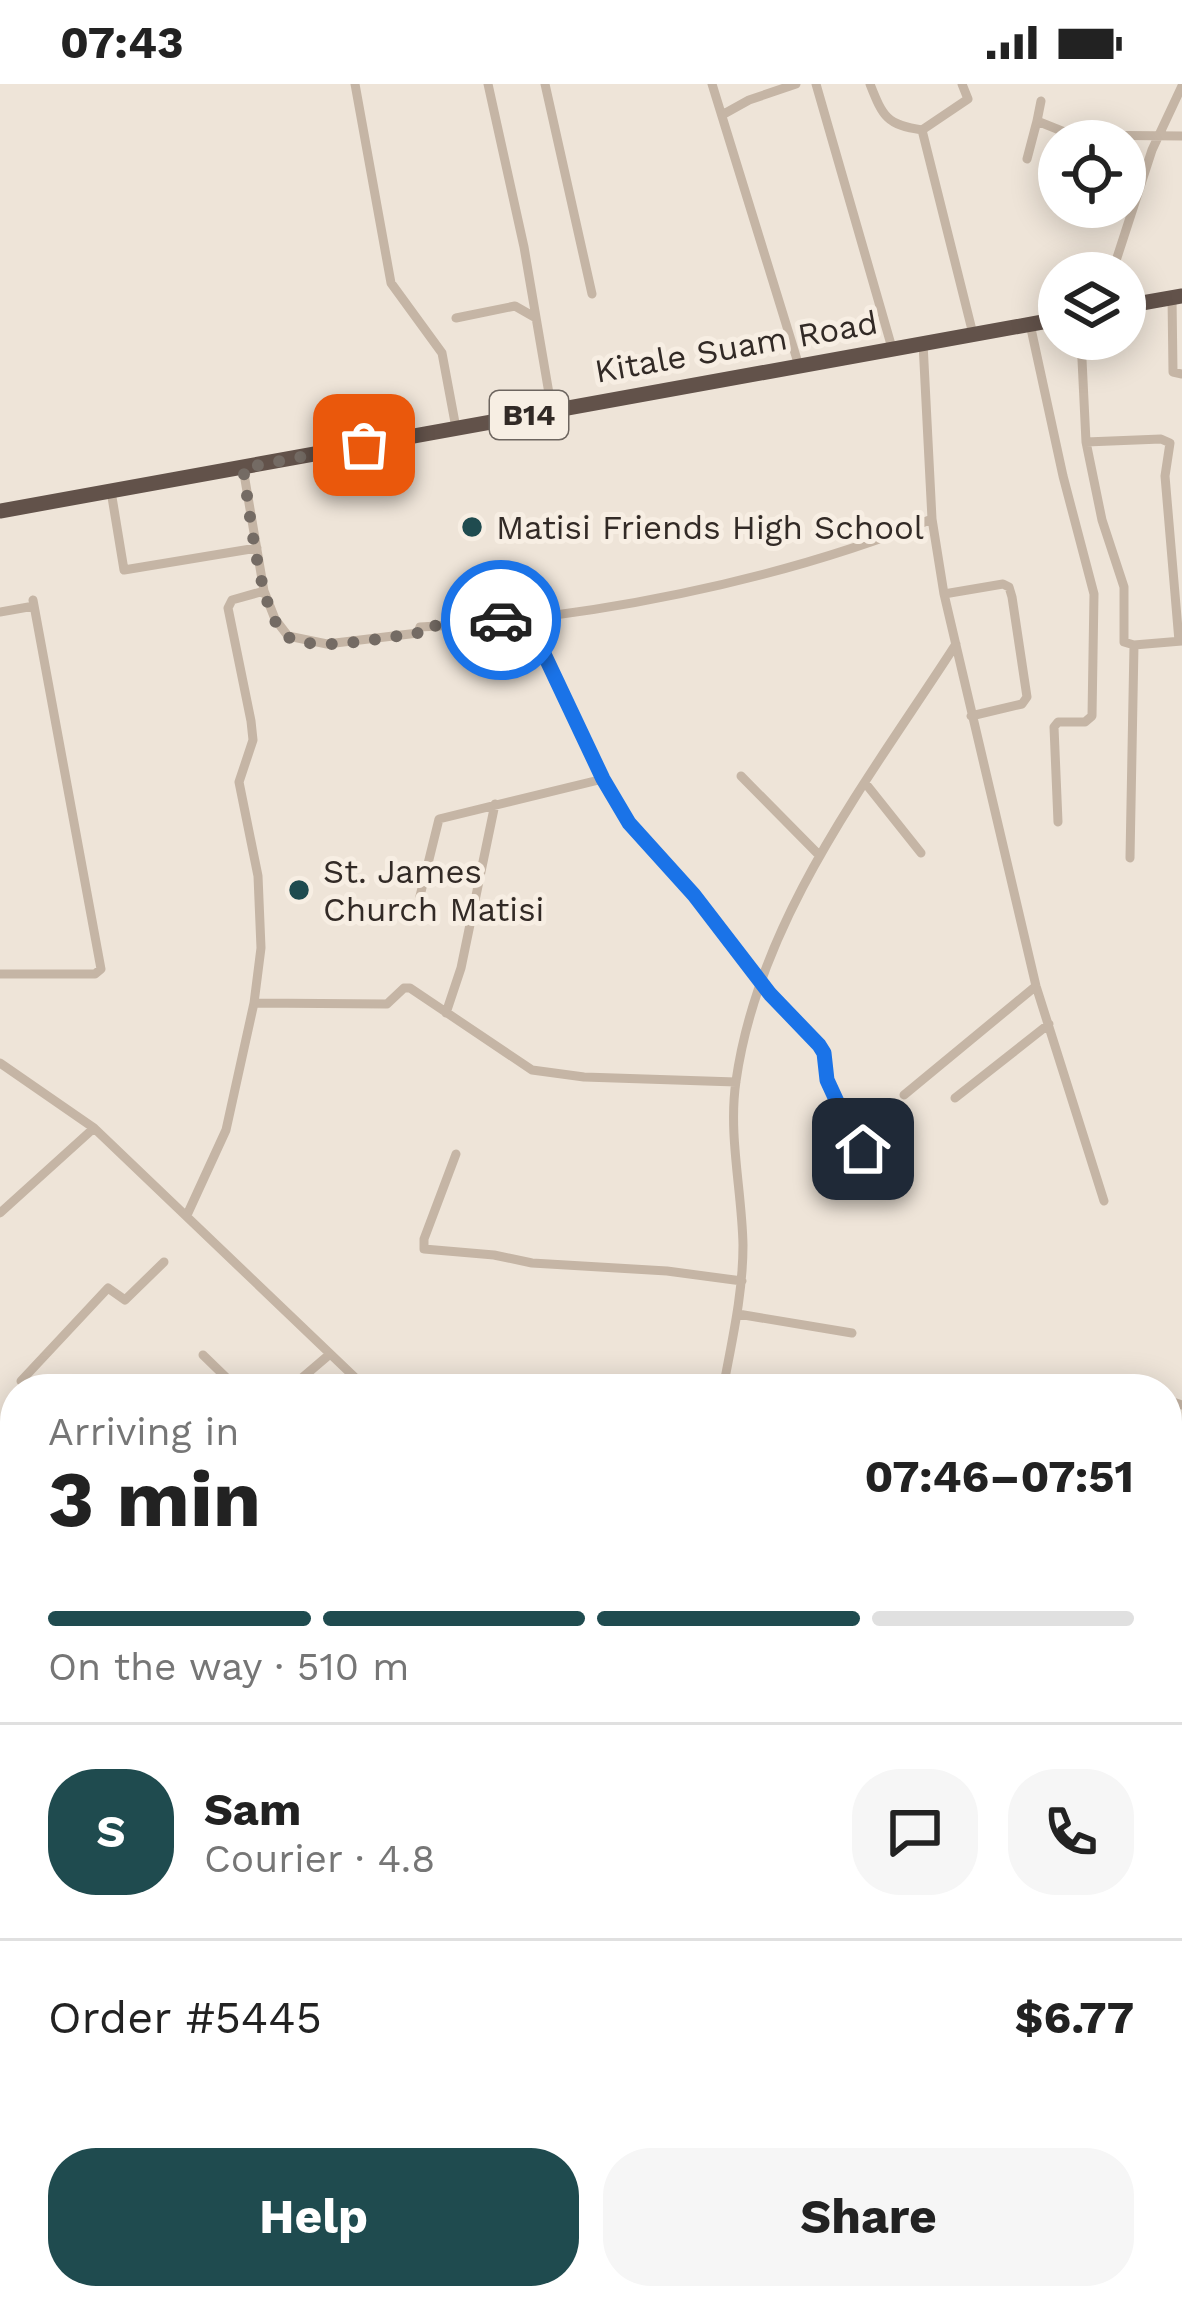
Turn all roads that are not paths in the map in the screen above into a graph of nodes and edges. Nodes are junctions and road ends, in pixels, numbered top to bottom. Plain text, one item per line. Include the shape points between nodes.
1 (356, 84) edge
2 (488, 84) edge
3 (545, 84) edge
4 (712, 84) edge
5 (796, 84) edge
6 (816, 84) edge
7 (870, 84) edge
8 (962, 84) edge
9 (1182, 86) edge
10 (1041, 101) dead end
11 (722, 115) junction
12 (1037, 121) junction
13 (922, 130) junction
14 (1158, 136) junction
15 (1182, 136) edge
16 (1027, 159) dead end
17 (1119, 252) edge
18 (592, 294) dead end
19 (1177, 296) edge
20 (1146, 302) edge
21 (456, 318) dead end
22 (537, 318) junction
23 (1038, 323) edge
24 (1030, 324) junction
25 (973, 334) junction
26 (923, 343) junction
27 (892, 348) junction
28 (1082, 360) edge
29 (799, 367) junction
30 (1182, 374) edge
31 (552, 410) junction
32 (456, 428) junction
33 (1086, 442) junction
34 (243, 468) junction
35 (111, 491) junction
36 (0, 512) edge
37 (932, 519) junction
38 (257, 548) junction
39 (264, 591) junction
40 (944, 594) junction
41 (0, 612) edge
42 (527, 618) junction
43 (1180, 641) edge
44 (956, 644) junction
45 (1134, 645) junction
46 (970, 716) junction
47 (741, 776) dead end
48 (603, 779) junction
49 (866, 784) junction
50 (495, 804) junction
51 (1058, 822) dead end
52 (921, 853) dead end
53 (820, 856) junction
54 (1130, 858) dead end
55 (420, 896) dead end
56 (0, 974) edge
57 (762, 983) junction
58 (1036, 986) junction
59 (254, 1003) junction
60 (446, 1013) junction
61 (1049, 1024) junction
62 (0, 1063) edge
63 (736, 1082) junction
64 (904, 1095) dead end
65 (955, 1098) dead end
66 (94, 1128) junction
67 (456, 1154) dead end
68 (887, 1161) dead end
69 (1104, 1201) dead end
70 (0, 1213) edge
71 (187, 1215) junction
72 (164, 1262) dead end
73 (742, 1280) junction
74 (738, 1314) junction
75 (853, 1333) dead end
76 (330, 1354) junction
77 (203, 1355) dead end
78 (28, 1374) edge
79 (223, 1374) edge
80 (307, 1374) edge
81 (351, 1374) edge
82 (726, 1374) edge

1 - 32 street via 391,283 442,353
2 - 22 street
3 - 18 street
4 - 11 street
5 - 11 street
6 - 27 street
7 - 13 street via 893,124
8 - 13 street via 968,99
9 - 14 street
10 - 12 street
11 - 29 street
12 - 14 street via 1072,135
12 - 16 street
13 - 25 street
14 - 15 street
14 - 17 street
19 - 20 highway
19 - 30 street via 1173,372
21 - 22 street via 515,306
22 - 31 street
23 - 24 highway, Kitale Suam Road / B14
24 - 25 highway, Kitale Suam Road / B14
24 - 51 street via 1095,598 1092,716 1054,727
25 - 26 highway, Kitale Suam Road / B14
26 - 27 highway, Kitale Suam Road / B14
26 - 37 street
27 - 29 highway, Kitale Suam Road / B14
28 - 33 street
29 - 31 highway, Kitale Suam Road / B14
31 - 32 highway, Kitale Suam Road / B14
32 - 34 highway, Kitale Suam Road / B14
33 - 43 street via 1170,443 1165,476
33 - 45 street via 1124,587 1124,642
34 - 35 highway, Kitale Suam Road / B14
34 - 38 street
35 - 36 highway, Kitale Suam Road / B14
35 - 38 street via 124,570
37 - 40 street
37 - 42 street via 868,545 672,594
38 - 39 street
39 - 42 street via 287,637 327,644
39 - 59 street via 228,608 253,740 239,782 262,912
40 - 44 street
40 - 46 street via 1003,584 1012,597 1027,697
41 - 56 street via 33,603 101,969
42 - 48 street
43 - 45 street
44 - 46 street
44 - 49 street
45 - 54 street
46 - 58 street
47 - 53 street
48 - 50 street
48 - 57 street via 635,831
49 - 52 street
49 - 53 street
50 - 55 street via 439,819
50 - 60 street
53 - 57 street
57 - 63 street
57 - 68 street via 824,1053 827,1080 859,1147 880,1146
58 - 61 street
58 - 64 street
59 - 60 street via 387,1004 407,988
59 - 71 street via 226,1130
60 - 63 street via 532,1070
61 - 65 street
61 - 69 street
62 - 66 street
63 - 73 street
66 - 70 street
66 - 71 street
67 - 73 street via 424,1249
71 - 76 street
72 - 78 street via 125,1300 108,1288
73 - 74 street
74 - 75 street
74 - 82 street
76 - 80 street
76 - 81 street
77 - 79 street

